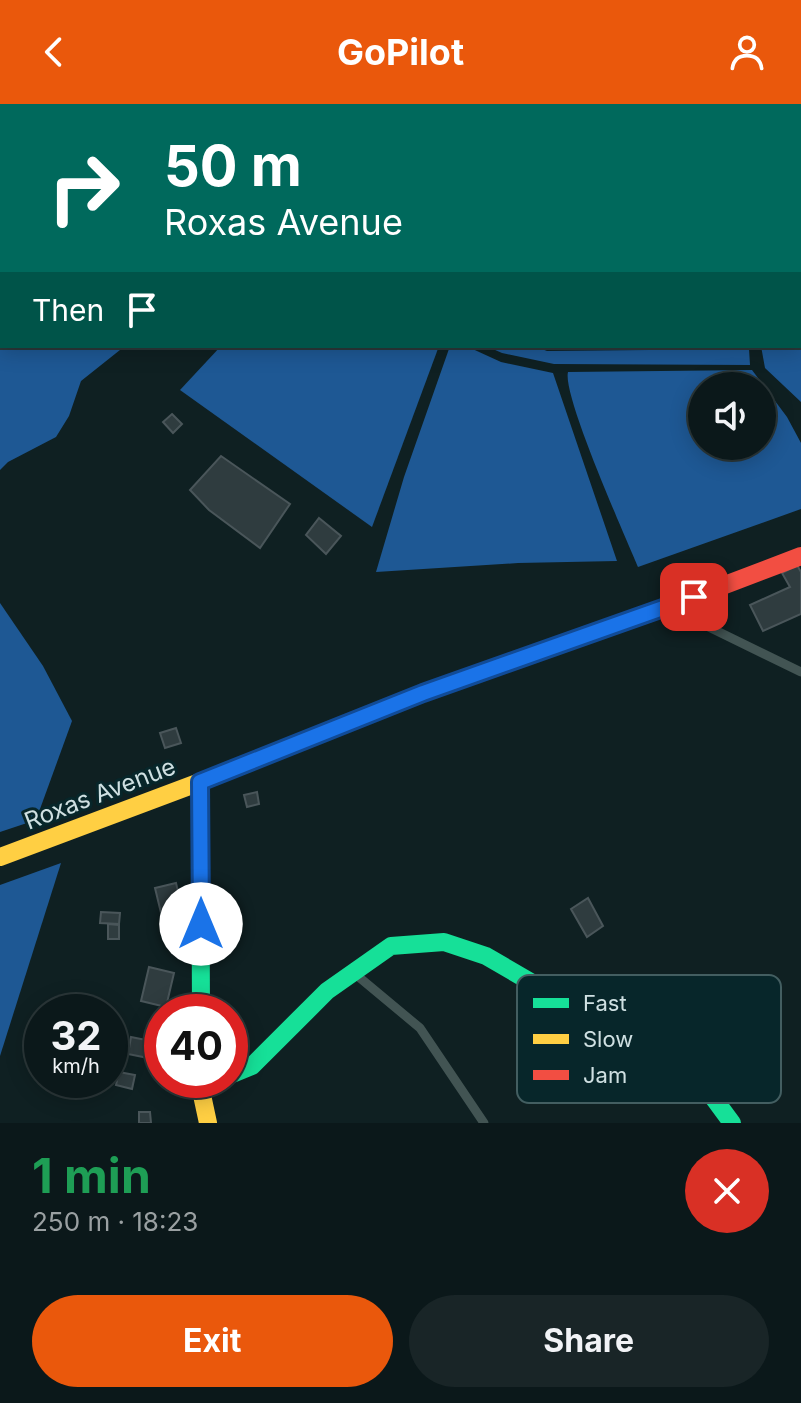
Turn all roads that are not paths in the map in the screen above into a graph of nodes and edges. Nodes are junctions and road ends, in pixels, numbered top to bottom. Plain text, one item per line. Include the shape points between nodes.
1 (801, 556) edge
2 (667, 607) junction
3 (801, 672) edge
4 (200, 782) junction
5 (0, 857) edge
6 (353, 972) junction
7 (519, 975) edge
8 (201, 994) edge
9 (248, 1068) edge
10 (203, 1098) edge
11 (717, 1103) edge
12 (208, 1123) edge
13 (484, 1123) edge
14 (732, 1123) edge

1 - 2 street, Roxas Avenue
2 - 3 lane
2 - 4 street, Roxas Avenue via 423,693
4 - 5 street, Roxas Avenue
4 - 8 street
6 - 7 street via 391,946 444,942 486,956
6 - 9 street
6 - 13 lane via 420,1028
10 - 12 street
11 - 14 street

